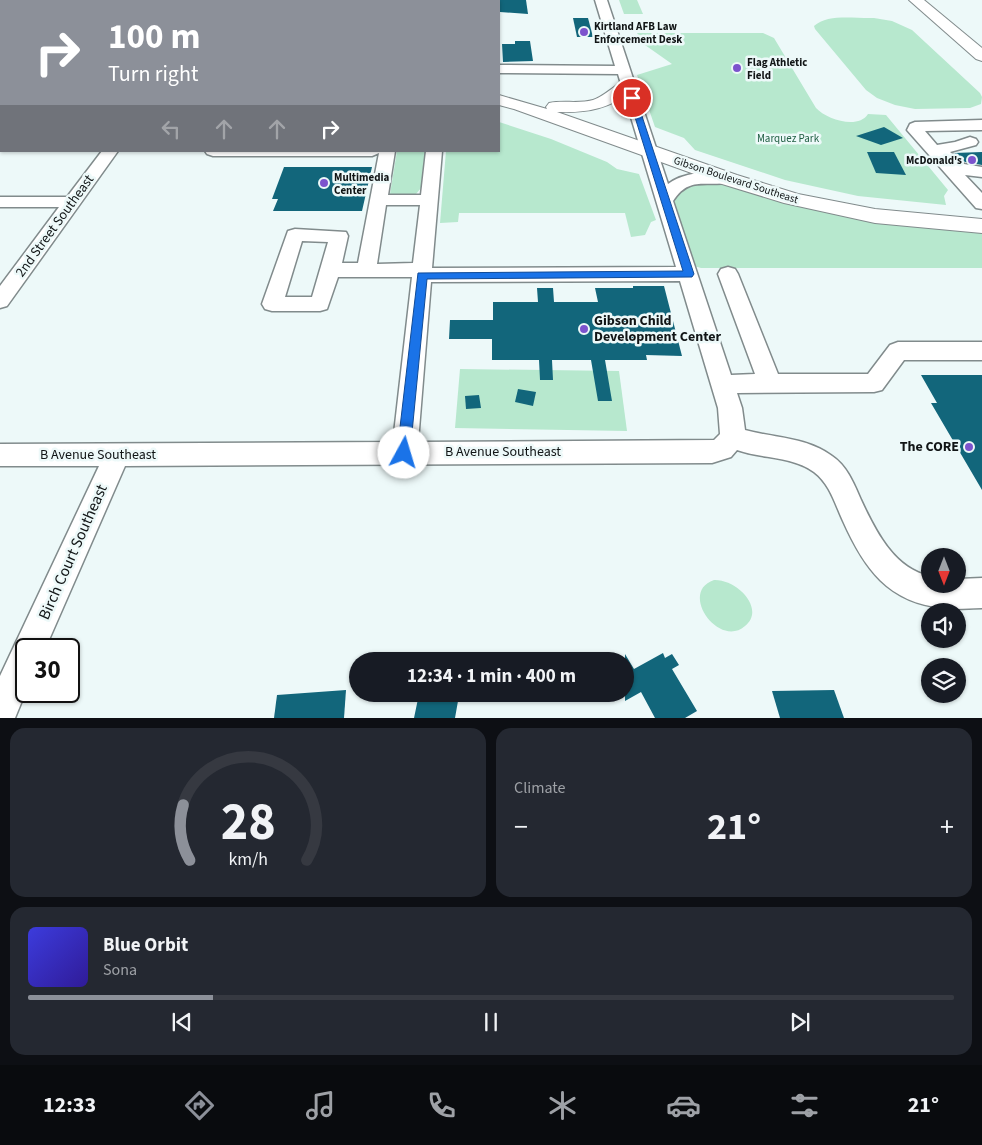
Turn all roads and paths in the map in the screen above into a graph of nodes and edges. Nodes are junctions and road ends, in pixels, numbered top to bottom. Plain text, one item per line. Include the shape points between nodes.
1 (601, 0) edge
2 (916, 0) edge
3 (982, 56) edge
4 (500, 69) edge
5 (626, 77) junction
6 (500, 92) edge
7 (500, 100) edge
8 (555, 107) junction
9 (982, 125) edge
10 (926, 142) junction
11 (976, 142) edge
12 (648, 145) junction
13 (109, 152) edge
14 (387, 152) edge
15 (434, 152) edge
16 (982, 172) edge
17 (725, 178) junction
18 (963, 182) junction
19 (982, 183) edge
20 (379, 200) junction
21 (430, 200) junction
22 (665, 200) junction
23 (0, 202) edge
24 (73, 202) junction
25 (982, 204) edge
26 (982, 213) edge
27 (982, 226) edge
28 (369, 269) junction
29 (330, 270) dead end
30 (422, 273) junction
31 (689, 274) junction
32 (728, 274) dead end
33 (0, 301) edge
34 (982, 351) edge
35 (722, 384) junction
36 (770, 384) junction
37 (733, 437) junction
38 (404, 453) junction
39 (0, 455) edge
40 (117, 455) junction
41 (982, 593) edge
42 (34, 638) edge
43 (15, 680) edge
44 (0, 713) edge

1 - 5 street
2 - 3 main road
4 - 5 street
5 - 8 main road via 612,99 601,104
5 - 12 street
6 - 8 main road, Gibson Boulevard Southeast
7 - 12 main road, Gibson Boulevard Southeast
8 - 12 main road, Gibson Boulevard Southeast
9 - 10 street via 915,127
10 - 11 street
10 - 18 street
11 - 16 street via 942,148 941,152 954,167
12 - 17 main road, Gibson Boulevard Southeast
12 - 22 street
12 - 26 main road, Gibson Boulevard Southeast via 804,191 910,209
13 - 24 street, 2nd Street Southeast
14 - 20 street
15 - 21 street
17 - 22 street via 674,186
17 - 27 main road, Gibson Boulevard Southeast via 782,196 848,211 914,221
18 - 19 street
18 - 25 street
20 - 21 street
20 - 28 street
21 - 30 street
22 - 31 street
23 - 24 street
24 - 33 street, 2nd Street Southeast
28 - 29 street
28 - 30 street
30 - 31 street
30 - 38 street
31 - 35 street
32 - 36 street
34 - 36 street via 898,351 874,383
35 - 36 street
35 - 37 street via 730,408
37 - 38 street, B Avenue Southeast via 722,449 712,452
37 - 41 street via 760,446 808,454 824,464 839,481 877,560 896,576 917,588 940,593
38 - 40 street, B Avenue Southeast
39 - 40 street, B Avenue Southeast
40 - 42 street, Birch Court Southeast
43 - 44 street

